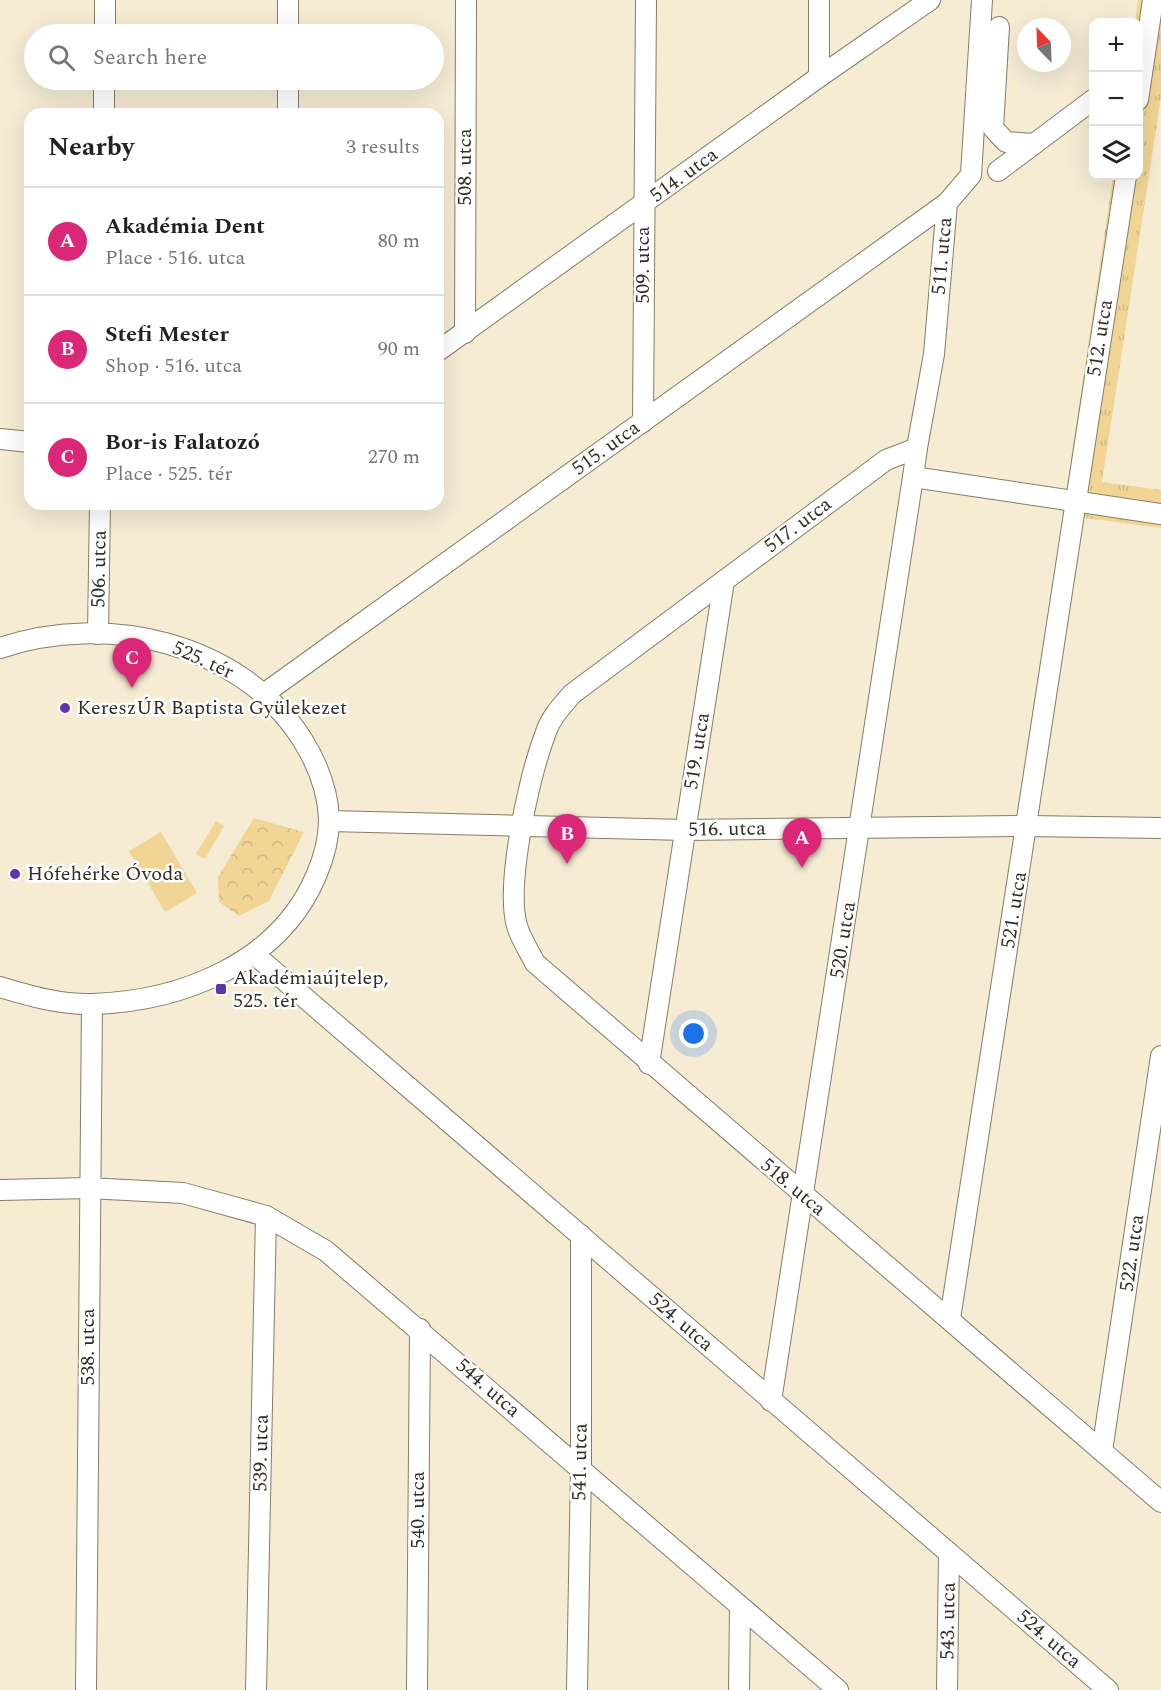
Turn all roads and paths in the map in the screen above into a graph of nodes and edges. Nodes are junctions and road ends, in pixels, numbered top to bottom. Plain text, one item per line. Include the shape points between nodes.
1 (105, 0) edge
2 (288, 0) edge
3 (465, 0) edge
4 (646, 0) edge
5 (819, 0) edge
6 (930, 0) edge
7 (982, 0) edge
8 (1153, 0) edge
9 (105, 24) edge
10 (288, 24) edge
11 (999, 27) dead end
12 (1141, 72) edge
13 (819, 76) junction
14 (104, 90) edge
15 (288, 90) edge
16 (1089, 103) edge
17 (104, 108) edge
18 (288, 108) edge
19 (1034, 144) junction
20 (998, 171) dead end
21 (1125, 180) edge
22 (947, 203) junction
23 (643, 204) junction
24 (465, 333) junction
25 (444, 347) edge
26 (643, 422) junction
27 (0, 440) edge
28 (24, 442) edge
29 (917, 448) junction
30 (913, 477) junction
31 (1075, 500) junction
32 (100, 510) edge
33 (1161, 514) edge
34 (724, 581) junction
35 (98, 634) junction
36 (0, 648) edge
37 (265, 693) junction
38 (329, 821) junction
39 (521, 825) junction
40 (1028, 826) junction
41 (860, 827) junction
42 (1161, 828) edge
43 (685, 830) junction
44 (254, 954) junction
45 (0, 987) edge
46 (92, 1004) junction
47 (1161, 1056) edge
48 (649, 1064) junction
49 (88, 1188) junction
50 (0, 1190) edge
51 (805, 1197) junction
52 (266, 1216) junction
53 (581, 1235) junction
54 (950, 1320) junction
55 (420, 1329) junction
56 (771, 1401) junction
57 (1102, 1451) junction
58 (581, 1468) junction
59 (1161, 1502) edge
60 (949, 1552) junction
61 (740, 1607) junction
62 (86, 1690) edge
63 (256, 1690) edge
64 (417, 1690) edge
65 (577, 1690) edge
66 (739, 1690) edge
67 (838, 1690) edge
68 (947, 1690) edge
69 (1108, 1690) edge

1 - 9 street
2 - 10 street
3 - 24 street, 508. utca
4 - 23 street, 509. utca
5 - 13 street
6 - 13 street, 514. utca
7 - 22 street, 511. utca via 971,174
8 - 12 street
11 - 19 street via 993,128 1006,142
13 - 23 street, 514. utca
14 - 17 street
15 - 18 street
16 - 19 street
19 - 20 street
21 - 31 street, 512. utca
22 - 26 street, 515. utca
22 - 29 street, 511. utca via 934,354
23 - 24 street, 514. utca
23 - 26 street, 509. utca
24 - 25 street, 514. utca
26 - 37 street, 515. utca
27 - 28 street
29 - 30 street
29 - 34 street, 517. utca via 886,460
30 - 31 street
30 - 41 street, 520. utca
31 - 33 street
31 - 40 street, 521. utca
32 - 35 street, 506. utca
34 - 39 street, 517. utca via 562,705 546,732
34 - 43 street, 519. utca
35 - 36 street, 525. tér via 36,637
35 - 37 street, 525. tér via 164,643 203,656 232,669
37 - 38 street, 525. tér via 287,715 312,754 325,789
38 - 39 street, 516. utca
38 - 44 street, 525. tér via 322,862 309,892 289,922
39 - 43 street, 516. utca
39 - 48 street, 518. utca via 514,895 517,926 535,963
40 - 41 street, 516. utca
40 - 42 street, 516. utca
40 - 54 street, 521. utca
41 - 43 street, 516. utca
41 - 51 street, 520. utca
43 - 48 street, 519. utca
44 - 46 street, 525. tér via 215,976 172,992 127,1002
44 - 53 street, 524. utca
45 - 46 street, 525. tér via 32,997
46 - 49 street, 538. utca
47 - 57 street, 522. utca
48 - 51 street, 518. utca
49 - 50 street, 544. utca
49 - 52 street, 544. utca via 183,1193
49 - 62 street, 538. utca
51 - 54 street, 518. utca
51 - 56 street, 520. utca
52 - 55 street, 544. utca via 326,1251
52 - 63 street, 539. utca
53 - 56 street, 524. utca
53 - 58 street, 541. utca
54 - 57 street, 518. utca
55 - 58 street, 544. utca
55 - 64 street, 540. utca
56 - 60 street, 524. utca
57 - 59 street, 518. utca
58 - 61 street, 544. utca
58 - 65 street, 541. utca
60 - 68 street, 543. utca
60 - 69 street, 524. utca
61 - 66 street
61 - 67 street, 544. utca

